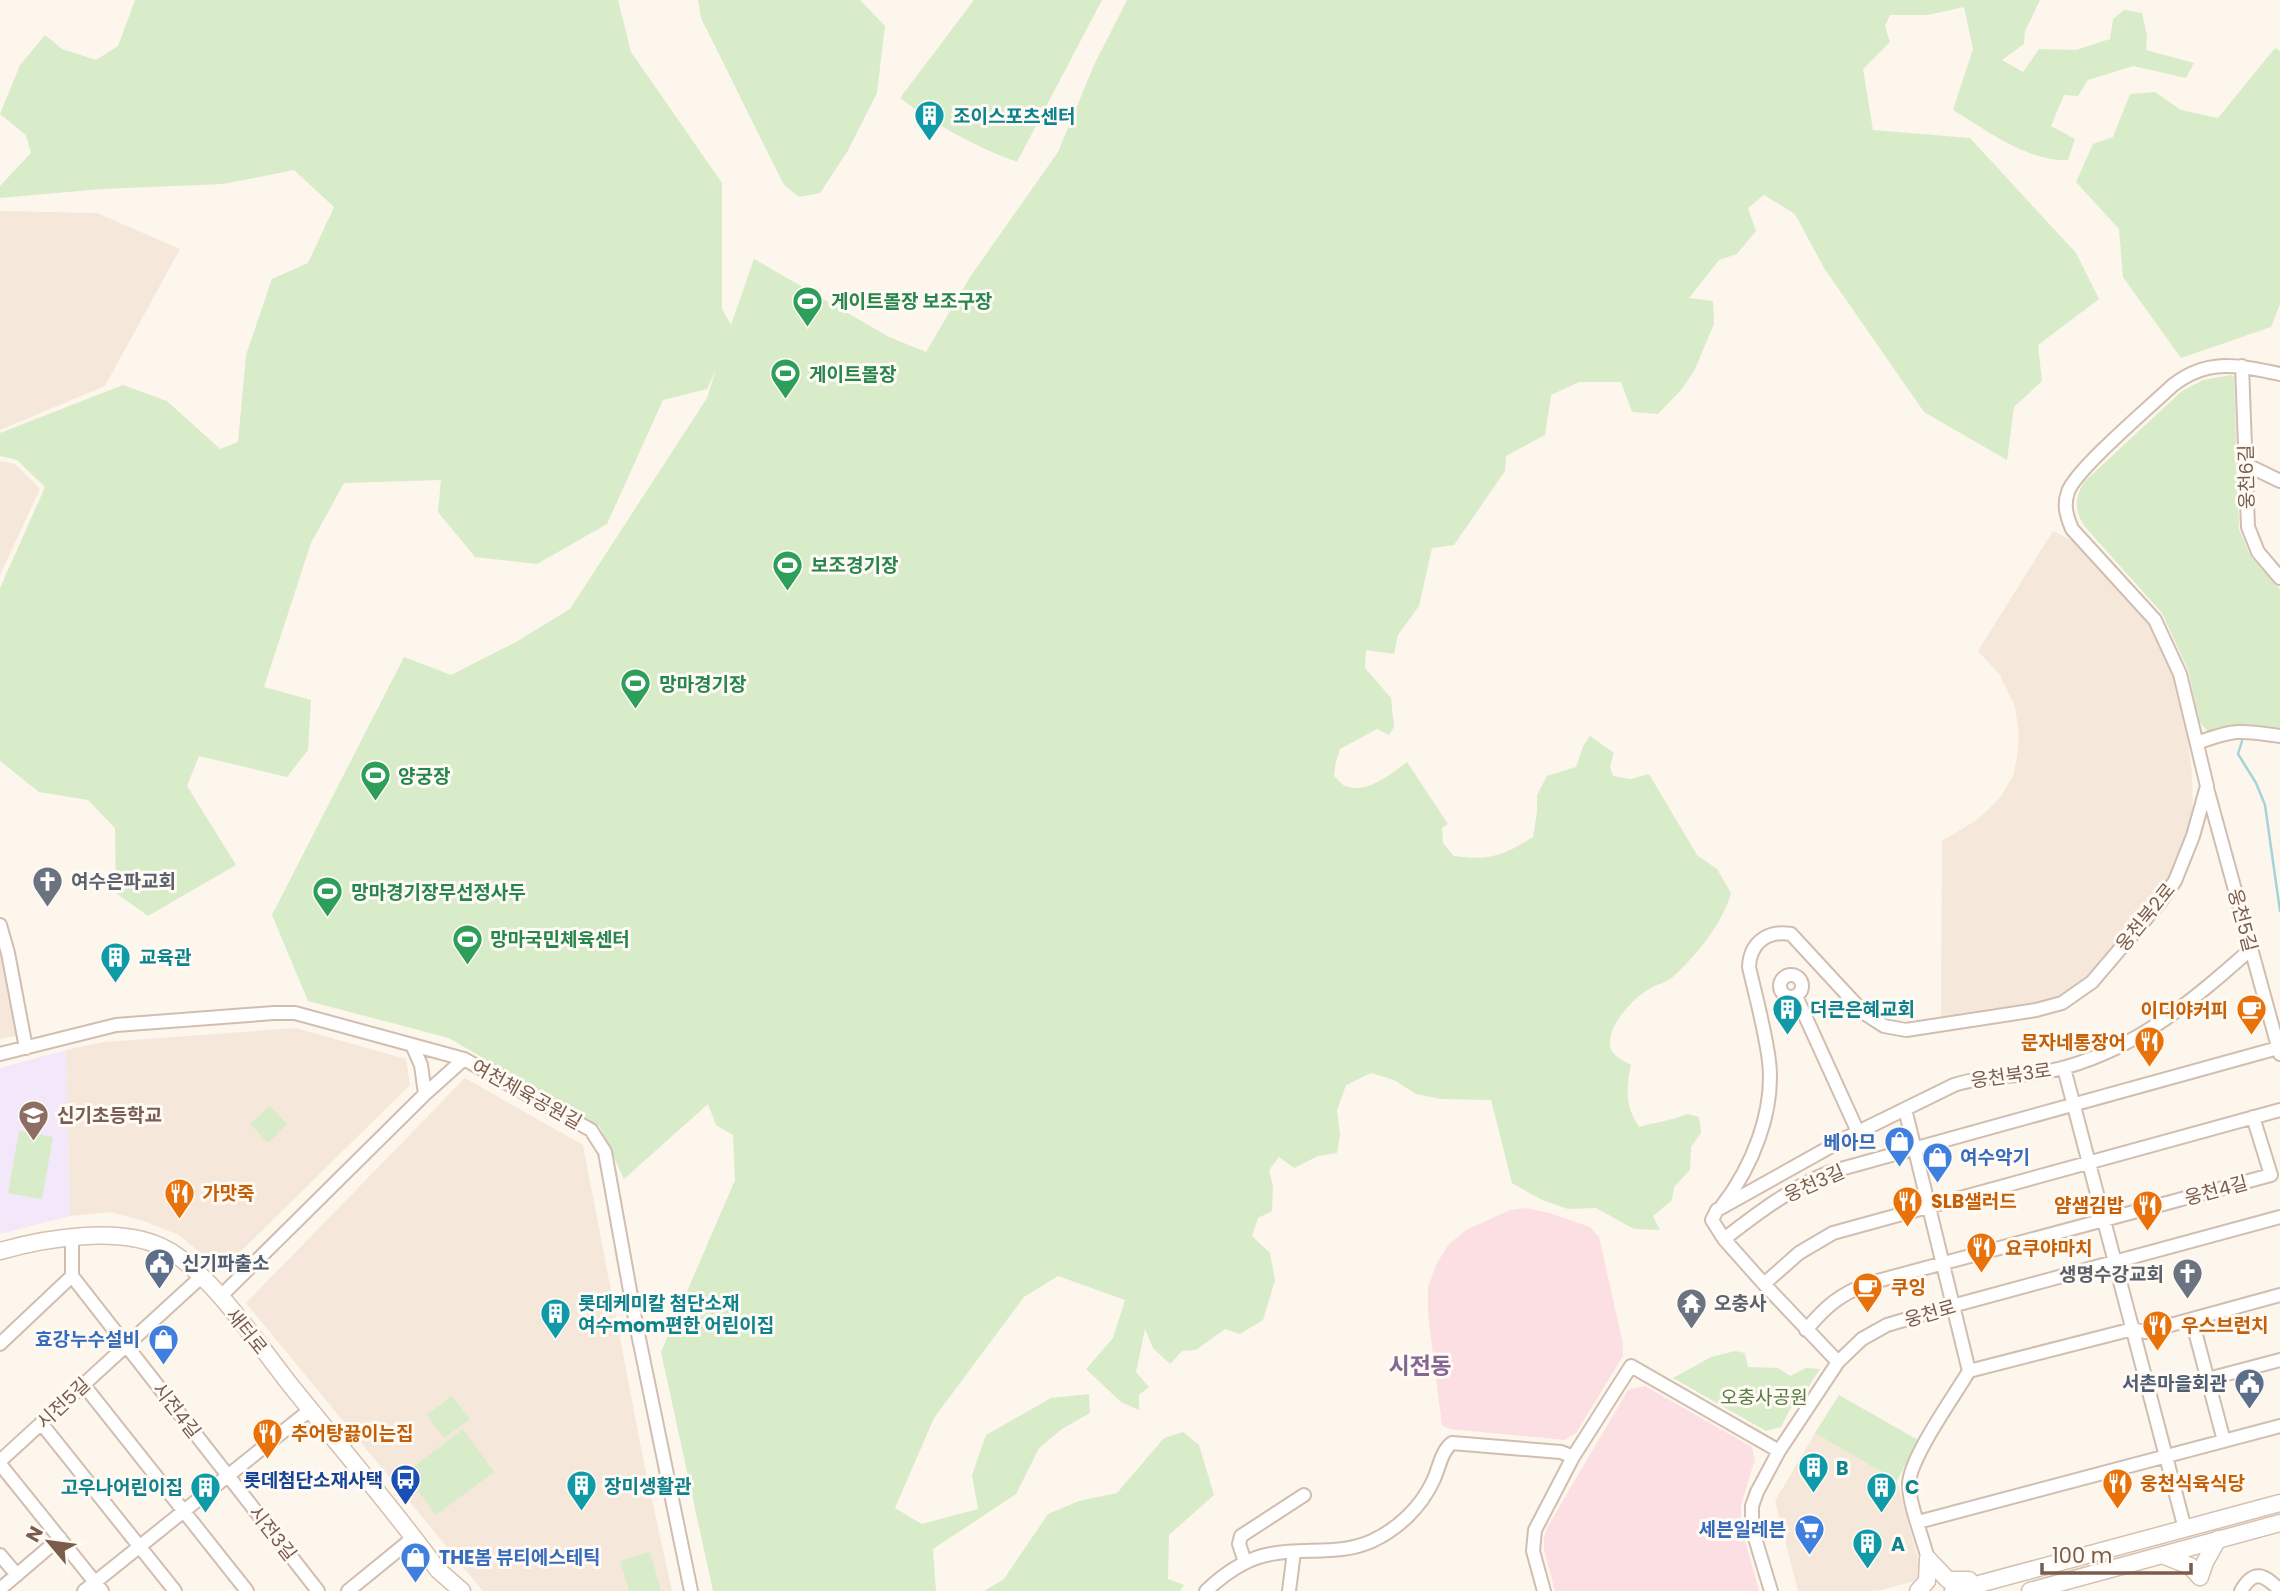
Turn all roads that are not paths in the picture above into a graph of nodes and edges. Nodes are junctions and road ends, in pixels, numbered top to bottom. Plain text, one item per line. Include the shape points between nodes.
1 (2242, 366) junction
2 (2280, 374) edge
3 (2245, 464) junction
4 (2280, 481) edge
5 (2280, 578) edge
6 (2280, 736) edge
7 (2197, 743) junction
8 (2207, 786) junction
9 (0, 925) edge
10 (2251, 949) junction
11 (1796, 996) dead end
12 (412, 1045) junction
13 (26, 1048) junction
14 (2279, 1051) edge
15 (0, 1054) edge
16 (464, 1059) junction
17 (2064, 1068) junction
18 (425, 1094) junction
19 (2073, 1105) junction
20 (1905, 1109) junction
21 (2280, 1110) edge
22 (2253, 1117) junction
23 (1857, 1132) junction
24 (1914, 1149) junction
25 (1748, 1161) junction
26 (2088, 1162) junction
27 (1766, 1182) junction
28 (1722, 1206) junction
29 (1928, 1206) junction
30 (2280, 1217) edge
31 (2104, 1221) junction
32 (72, 1238) junction
33 (1724, 1239) junction
34 (0, 1251) edge
35 (2115, 1262) junction
36 (1942, 1263) junction
37 (72, 1276) junction
38 (201, 1277) junction
39 (1764, 1284) junction
40 (2280, 1295) edge
41 (220, 1297) junction
42 (1952, 1306) junction
43 (2192, 1320) junction
44 (2133, 1329) junction
45 (1805, 1330) junction
46 (0, 1344) edge
47 (126, 1345) junction
48 (2280, 1360) edge
49 (1838, 1362) junction
50 (1969, 1371) junction
51 (2208, 1379) junction
52 (83, 1384) junction
53 (310, 1410) junction
54 (41, 1423) junction
55 (2280, 1426) edge
56 (2224, 1441) junction
57 (1779, 1451) junction
58 (2166, 1456) junction
59 (1573, 1457) junction
60 (0, 1462) edge
61 (228, 1476) junction
62 (1304, 1495) dead end
63 (2280, 1503) edge
64 (184, 1511) junction
65 (1918, 1522) junction
66 (2280, 1523) edge
67 (2185, 1528) junction
68 (60, 1538) junction
69 (413, 1538) junction
70 (2218, 1539) junction
71 (139, 1546) junction
72 (1294, 1552) junction
73 (0, 1555) edge
74 (2162, 1555) junction
75 (1928, 1559) junction
76 (1245, 1562) junction
77 (16, 1575) junction
78 (1992, 1580) junction
79 (2202, 1584) edge
80 (99, 1587) edge
81 (453, 1588) edge
82 (0, 1589) edge
83 (2280, 1590) edge
84 (84, 1591) edge
85 (175, 1591) edge
86 (247, 1591) edge
87 (318, 1591) edge
88 (348, 1591) edge
89 (691, 1591) edge
90 (1206, 1591) edge
91 (1289, 1591) edge
92 (1544, 1591) edge
93 (1771, 1591) edge
94 (1918, 1591) edge
95 (1953, 1591) edge
96 (2030, 1591) edge
97 (2241, 1591) edge

1 - 2 street, 웅천북2로
1 - 3 street, 웅천6길
1 - 7 street, 웅천북2로 via 2212,367 2178,381 2077,477 2065,504 2072,529 2146,608 2164,636 2180,674
3 - 4 street
3 - 5 street, 웅천6길 via 2248,527 2258,552
6 - 7 street via 2245,730
7 - 8 street, 웅천북2로
8 - 10 street, 웅천5길
8 - 25 street, 웅천북2로 via 2175,881 2092,982 2049,1008 1906,1030 1892,1028 1864,1013 1791,934 1773,933 1763,939 1749,957 1749,967 1766,1041 1770,1084 1760,1135
9 - 13 street
10 - 14 street, 웅천5길
10 - 17 street, 웅천북3로 via 2139,1038
11 - 23 street
12 - 13 street, 여천체육공원길 via 317,1018 274,1013 116,1025
12 - 16 street, 여천체육공원길
12 - 18 street via 421,1065
13 - 15 street, 여천체육공원길
14 - 19 street
16 - 18 street
16 - 89 street, 여천체육공원길 via 591,1130 605,1152
17 - 19 street
17 - 20 street, 웅천북3로 via 1973,1079
18 - 41 street
19 - 24 street, 웅천3길
19 - 26 street
20 - 23 street, 웅천북3로
20 - 24 street
21 - 22 street
22 - 26 street
22 - 31 street, 웅천4길 via 2271,1175
23 - 27 street, 웅천북3로
24 - 29 street
24 - 33 street, 웅천3길 via 1800,1185
25 - 27 street via 1750,1178
25 - 28 street, 웅천북2로
26 - 29 street
26 - 31 street
27 - 28 street, 웅천북3로
28 - 33 street via 1712,1220
29 - 36 street
29 - 39 street via 1833,1233 1800,1253
30 - 35 street, 웅천로
31 - 35 street
31 - 36 street
32 - 34 street, 새터로
32 - 37 street
32 - 38 street, 새터로 via 113,1235 144,1240 173,1253
33 - 39 street
35 - 42 street, 웅천로
35 - 44 street
36 - 42 street
36 - 45 street via 1852,1290 1824,1308
37 - 46 street
37 - 47 street
38 - 41 street, 새터로
38 - 47 street, 시전5길
39 - 45 street
40 - 43 street
41 - 53 street, 새터로
42 - 49 street, 웅천로 via 1874,1331
42 - 50 street
43 - 44 street via 2145,1332
43 - 51 street
44 - 50 street
44 - 58 street
45 - 49 street
47 - 52 street, 시전5길
47 - 61 street, 시전4길
48 - 51 street
49 - 57 street, 웅천로
50 - 65 street via 1910,1476 1909,1492
51 - 56 street
52 - 54 street, 시전5길
52 - 64 street
53 - 61 street
53 - 69 street, 새터로
54 - 60 street, 시전5길
54 - 71 street
55 - 56 street
56 - 58 street
57 - 59 street via 1631,1366
57 - 93 street, 웅천로 via 1751,1513
58 - 65 street
58 - 67 street
59 - 72 street via 1561,1451 1452,1443 1428,1492 1392,1530 1347,1550
59 - 92 street via 1532,1539
60 - 68 street
61 - 64 street
61 - 87 street, 시전3길
62 - 76 street via 1241,1536
63 - 67 street
64 - 71 street
64 - 86 street
65 - 75 street
66 - 70 street
67 - 78 street
68 - 77 street
68 - 80 street
69 - 81 street, 새터로
69 - 88 street
70 - 74 street
70 - 79 street via 2205,1562
71 - 80 street
71 - 85 street
72 - 76 street
72 - 91 street
73 - 77 street
74 - 79 street via 2190,1566
74 - 96 street
75 - 78 street via 1948,1580
75 - 94 street via 1927,1581
76 - 90 street
77 - 82 street
78 - 95 street
80 - 84 street
83 - 97 street via 2263,1576 2248,1580

